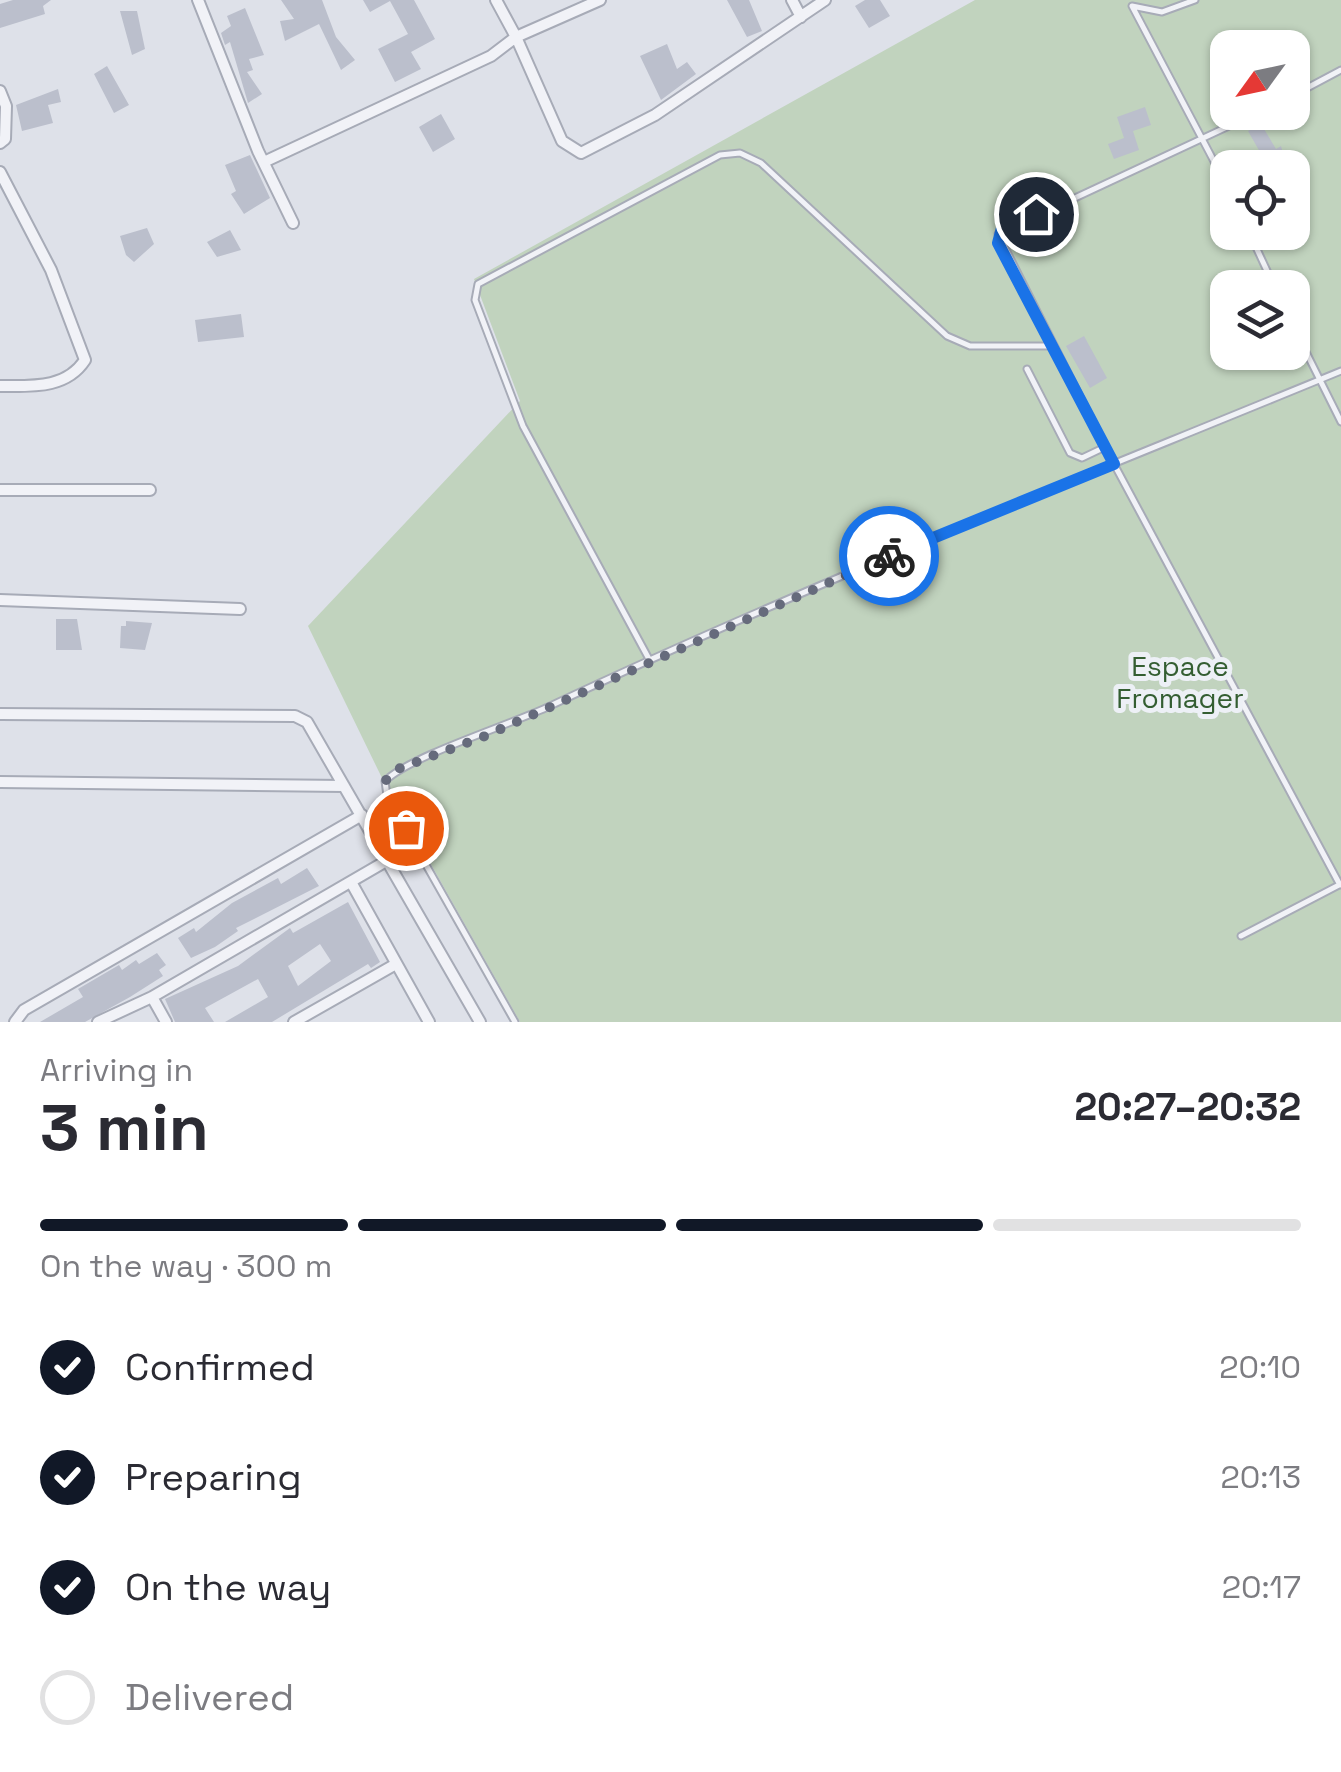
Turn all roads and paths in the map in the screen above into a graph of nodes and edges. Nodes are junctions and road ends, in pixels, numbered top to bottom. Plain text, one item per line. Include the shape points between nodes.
1 (198, 0) edge
2 (496, 0) edge
3 (600, 0) edge
4 (792, 0) edge
5 (825, 0) edge
6 (1194, 0) edge
7 (801, 17) junction
8 (516, 37) junction
9 (1341, 70) edge
10 (1310, 86) edge
11 (0, 91) edge
12 (1224, 130) edge
13 (1204, 140) junction
14 (0, 142) edge
15 (1210, 152) edge
16 (266, 160) junction
17 (0, 172) edge
18 (293, 223) dead end
19 (1053, 346) junction
20 (1310, 360) edge
21 (1026, 369) dead end
22 (1341, 371) edge
23 (1320, 380) junction
24 (0, 386) edge
25 (1341, 422) edge
26 (1105, 446) junction
27 (1114, 464) junction
28 (0, 490) edge
29 (150, 490) dead end
30 (0, 600) edge
31 (240, 608) dead end
32 (649, 659) junction
33 (0, 714) edge
34 (0, 782) edge
35 (344, 786) junction
36 (362, 815) junction
37 (388, 860) junction
38 (351, 882) junction
39 (1340, 884) edge
40 (1242, 936) dead end
41 (396, 964) junction
42 (152, 997) junction
43 (16, 1022) edge
44 (98, 1022) edge
45 (166, 1022) edge
46 (294, 1022) edge
47 (429, 1022) edge
48 (480, 1022) edge
49 (515, 1022) edge

1 - 16 street
2 - 8 street
3 - 8 street
4 - 7 street
5 - 7 street
6 - 13 lane via 1162,12 1132,6
7 - 8 street via 655,115 581,153 562,141
8 - 16 street via 445,80
9 - 10 lane
11 - 14 street via 7,123
12 - 13 lane
13 - 15 lane
13 - 19 lane via 998,234
16 - 18 street
17 - 24 street via 51,270 85,360 76,374 57,383
19 - 26 lane
19 - 32 lane via 970,346 947,336 761,163 740,153 720,156 478,284 474,300 523,426
20 - 23 lane
21 - 26 lane via 1070,453 1082,458
22 - 23 lane
23 - 25 lane
23 - 27 lane
26 - 27 lane
27 - 32 lane
27 - 39 lane
28 - 29 street
30 - 31 street
32 - 49 lane via 398,769 385,781 387,796
33 - 35 street via 294,716 307,722
34 - 35 street
35 - 36 street
36 - 37 street
36 - 43 street via 24,1010
37 - 38 street
37 - 48 street
38 - 41 street
38 - 42 street
39 - 40 lane
41 - 46 street
41 - 47 street
42 - 44 street
42 - 45 street

